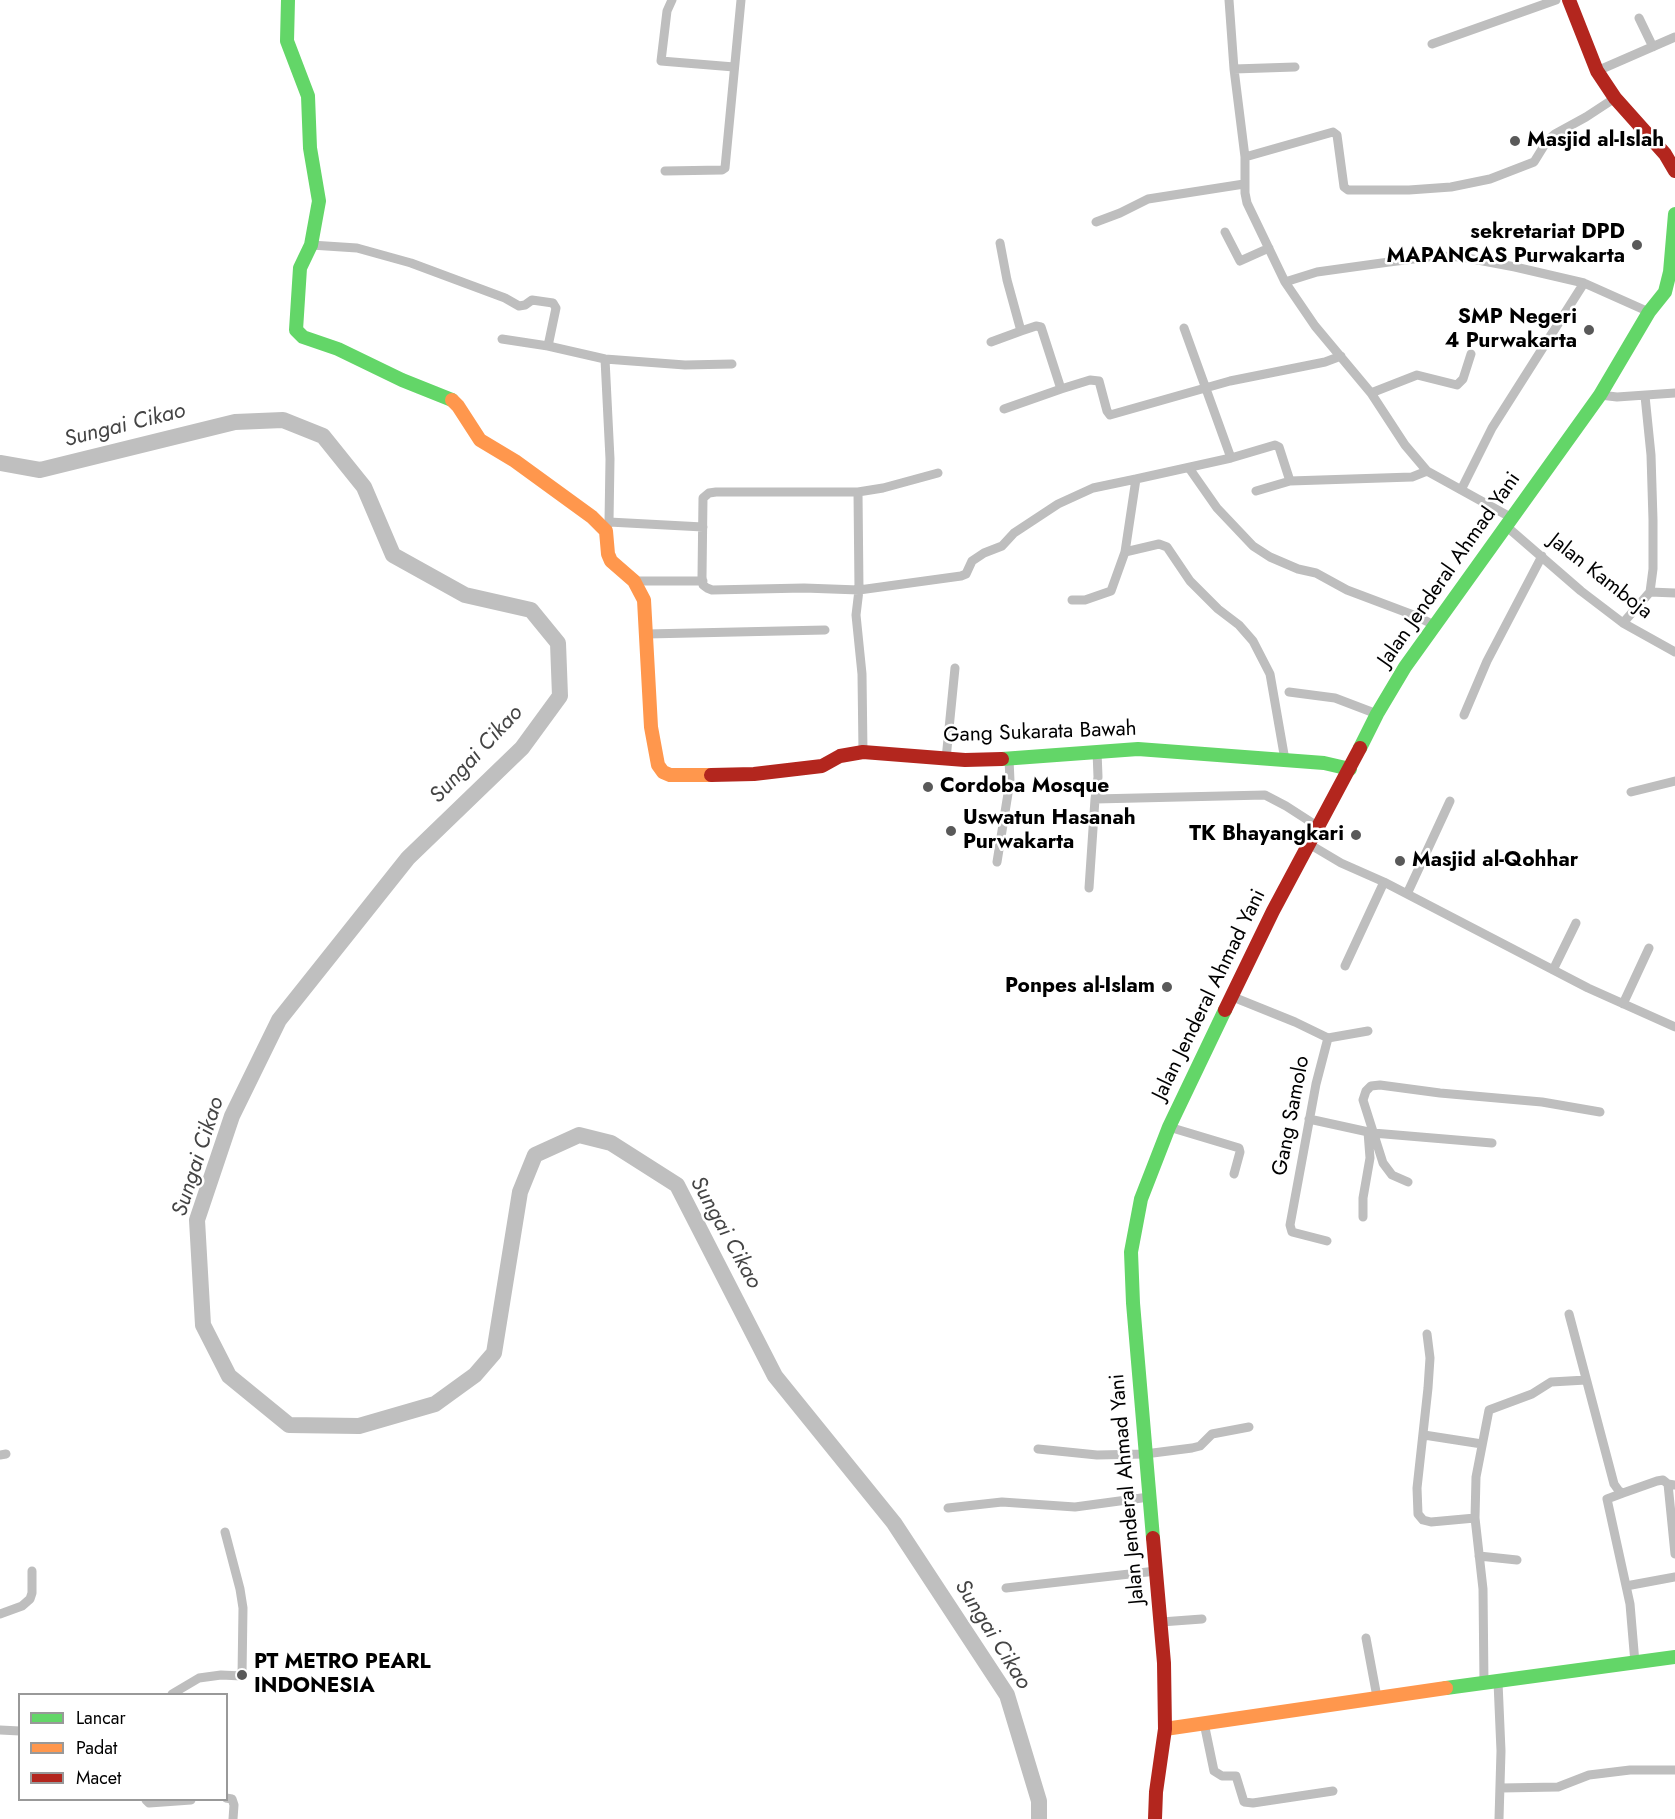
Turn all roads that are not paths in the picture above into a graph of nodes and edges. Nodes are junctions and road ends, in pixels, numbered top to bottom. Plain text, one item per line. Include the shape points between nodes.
1 (288, 0) edge
2 (672, 0) edge
3 (741, 0) edge
4 (1230, 0) edge
5 (1556, 0) edge
6 (1569, 0) edge
7 (1639, 18) dead end
8 (1675, 38) edge
9 (1432, 44) dead end
10 (1653, 47) junction
11 (734, 67) junction
12 (1295, 67) dead end
13 (1234, 69) junction
14 (1597, 71) junction
15 (1616, 98) junction
16 (1245, 157) junction
17 (665, 171) dead end
18 (1675, 171) edge
19 (1244, 184) junction
20 (1675, 214) edge
21 (1096, 222) dead end
22 (1225, 232) dead end
23 (1000, 243) dead end
24 (311, 245) junction
25 (1269, 248) junction
26 (1671, 280) edge
27 (1285, 282) junction
28 (1584, 283) junction
29 (1649, 312) junction
30 (1184, 328) dead end
31 (1021, 332) junction
32 (502, 339) dead end
33 (991, 342) dead end
34 (548, 346) junction
35 (1472, 354) dead end
36 (1341, 356) junction
37 (606, 359) junction
38 (732, 364) dead end
39 (1061, 389) junction
40 (1206, 389) junction
41 (1371, 393) junction
42 (1675, 393) edge
43 (1600, 395) junction
44 (1645, 396) junction
45 (1004, 409) dead end
46 (1231, 458) junction
47 (1189, 468) junction
48 (1426, 471) junction
49 (938, 473) dead end
50 (1136, 479) junction
51 (1290, 481) junction
52 (1461, 490) junction
53 (1256, 491) dead end
54 (858, 492) junction
55 (1509, 522) junction
56 (607, 526) junction
57 (703, 527) junction
58 (1125, 552) junction
59 (1542, 556) junction
60 (703, 581) junction
61 (634, 582) junction
62 (859, 590) junction
63 (1650, 592) junction
64 (1675, 593) edge
65 (1072, 600) dead end
66 (1623, 623) junction
67 (1434, 625) junction
68 (825, 630) dead end
69 (647, 634) junction
70 (1675, 652) edge
71 (955, 668) dead end
72 (1289, 692) dead end
73 (1377, 714) junction
74 (1464, 715) dead end
75 (1097, 751) junction
76 (863, 752) junction
77 (946, 759) junction
78 (1009, 759) junction
79 (1285, 760) junction
80 (1350, 769) junction
81 (1675, 781) edge
82 (1631, 792) dead end
83 (1095, 799) junction
84 (1450, 801) dead end
85 (1317, 826) junction
86 (1314, 847) junction
87 (997, 862) dead end
88 (1384, 882) junction
89 (1089, 888) dead end
90 (1407, 894) junction
91 (1576, 923) dead end
92 (1649, 948) dead end
93 (1345, 966) dead end
94 (1553, 970) junction
95 (1233, 997) junction
96 (1623, 1004) junction
97 (1675, 1027) edge
98 (1368, 1031) dead end
99 (1328, 1038) junction
100 (1600, 1112) dead end
101 (1309, 1119) junction
102 (1169, 1127) junction
103 (1371, 1132) junction
104 (1492, 1143) dead end
105 (1234, 1174) dead end
106 (1408, 1182) dead end
107 (1363, 1217) dead end
108 (1327, 1241) dead end
109 (1569, 1314) dead end
110 (1427, 1334) dead end
111 (1586, 1380) junction
112 (1249, 1427) dead end
113 (1424, 1435) junction
114 (1482, 1444) junction
115 (1038, 1449) dead end
116 (1145, 1454) junction
117 (1671, 1484) edge
118 (1623, 1493) junction
119 (1149, 1497) junction
120 (948, 1508) dead end
121 (1475, 1518) junction
122 (225, 1532) dead end
123 (1675, 1554) edge
124 (1479, 1556) junction
125 (1517, 1560) dead end
126 (32, 1571) dead end
127 (1156, 1571) junction
128 (1675, 1576) edge
129 (1626, 1586) junction
130 (1006, 1588) dead end
131 (0, 1614) edge
132 (1202, 1619) dead end
133 (1161, 1622) junction
134 (1366, 1638) dead end
135 (1675, 1657) edge
136 (1635, 1663) junction
137 (1498, 1682) junction
138 (1484, 1684) junction
139 (175, 1693) edge
140 (1377, 1697) junction
141 (1204, 1723) junction
142 (1165, 1729) junction
143 (0, 1730) edge
144 (18, 1731) edge
145 (1675, 1770) edge
146 (1501, 1788) junction
147 (1333, 1791) dead end
148 (228, 1798) edge
149 (147, 1801) edge
150 (177, 1801) edge
151 (233, 1819) edge
152 (1155, 1819) edge
153 (1499, 1819) edge

1 - 24 main road via 287,41 308,96 310,148 319,201
2 - 11 street via 667,10 661,61
3 - 11 street
4 - 13 street
5 - 9 street
6 - 14 main road
7 - 10 street
8 - 10 street
10 - 14 street
11 - 17 street via 725,169
12 - 13 street
13 - 16 street
14 - 15 main road
15 - 16 street via 1555,134 1534,162 1490,179 1451,187 1348,190 1344,187 1337,135 1333,132
15 - 18 main road
16 - 19 street
19 - 21 street via 1148,199
19 - 25 street via 1247,203
20 - 26 main road
22 - 25 street via 1240,261
23 - 31 street
24 - 34 street via 357,248 411,263 519,306 532,300 553,303 556,308
24 - 56 main road via 300,268 298,284 296,327 300,335 449,398 480,440
25 - 27 street
26 - 29 main road, Jalan Jenderal Ahmad Yani
27 - 28 street via 1317,272 1438,256 1462,257
27 - 36 street
28 - 29 street
28 - 52 street via 1492,428
29 - 43 main road, Jalan Jenderal Ahmad Yani
30 - 40 street
31 - 33 street
31 - 39 street via 1041,327
32 - 34 street
34 - 37 street
35 - 41 street via 1457,385 1417,375
36 - 40 street
36 - 41 street
37 - 38 street
37 - 56 street via 610,432
39 - 40 street via 1098,380 1111,416
39 - 45 street
40 - 46 street
41 - 48 street
42 - 44 street
43 - 44 street
43 - 55 main road, Jalan Jenderal Ahmad Yani
44 - 63 street via 1653,520
46 - 47 street
46 - 51 street via 1277,445
47 - 50 street
47 - 67 street via 1217,508 1253,546 1270,557
48 - 51 street via 1412,477
48 - 52 street, Jalan Kamboja
49 - 54 street
50 - 58 street
50 - 62 street via 1093,488 1058,504 1014,533 1002,546 972,561 966,574
51 - 53 street
52 - 55 street, Jalan Kamboja
54 - 57 street via 709,493 703,498
54 - 62 street
55 - 59 street, Jalan Kamboja
55 - 67 main road, Jalan Jenderal Ahmad Yani
56 - 57 street
56 - 61 main road, Gang Sukarata Bawah via 611,561
57 - 60 street
58 - 65 street via 1108,593
58 - 79 street via 1159,544 1167,547 1190,581 1253,642 1270,674
59 - 66 street, Jalan Kamboja
59 - 74 street via 1487,661
60 - 61 street
60 - 62 street via 712,590
61 - 69 main road, Gang Sukarata Bawah via 644,600
62 - 76 street via 856,615
63 - 64 street
63 - 66 street
66 - 70 street, Jalan Kamboja
67 - 73 main road, Jalan Jenderal Ahmad Yani
68 - 69 street
69 - 76 main road, Gang Sukarata Bawah via 651,727 658,765 663,772 695,776 754,774 822,766 840,756
71 - 77 street
72 - 73 street via 1335,698
73 - 80 main road, Jalan Jenderal Ahmad Yani
75 - 78 main road, Gang Sukarata Bawah
75 - 79 main road, Gang Sukarata Bawah via 1158,750
75 - 83 street
76 - 77 main road, Gang Sukarata Bawah
77 - 78 main road, Gang Sukarata Bawah
78 - 87 street via 1010,781
79 - 80 main road, Gang Sukarata Bawah
80 - 85 main road, Jalan Jenderal Ahmad Yani
81 - 82 street
83 - 85 street via 1265,795
83 - 89 street
84 - 90 street
85 - 86 main road, Jalan Jenderal Ahmad Yani
86 - 88 street
86 - 95 main road, Jalan Jenderal Ahmad Yani via 1273,911
88 - 90 street
88 - 93 street
90 - 94 street
91 - 94 street
92 - 96 street
94 - 96 street
95 - 99 street, Gang Samolo
95 - 102 main road, Jalan Jenderal Ahmad Yani
96 - 97 street
98 - 99 street
99 - 101 street, Gang Samolo
100 - 103 street via 1380,1085 1371,1086 1363,1100
101 - 103 street
101 - 108 street, Gang Samolo via 1290,1229
102 - 105 street via 1239,1148
102 - 116 main road, Jalan Jenderal Ahmad Yani via 1141,1199 1131,1252
103 - 104 street
103 - 106 street via 1388,1171
103 - 107 street
109 - 111 street
110 - 113 street via 1430,1358
111 - 114 street via 1551,1382 1532,1394 1489,1410
111 - 118 street via 1614,1484
112 - 116 street via 1212,1434 1200,1446
113 - 114 street
113 - 121 street via 1418,1514 1431,1522
114 - 121 street via 1475,1486
115 - 116 street via 1097,1455
116 - 119 main road, Jalan Jenderal Ahmad Yani
117 - 118 street via 1656,1481
117 - 123 street
118 - 129 street via 1607,1499
119 - 120 street via 1076,1507 1002,1502
119 - 127 main road, Jalan Jenderal Ahmad Yani
121 - 124 street
122 - 139 street via 243,1608 242,1676 199,1678
124 - 125 street
124 - 138 street
126 - 131 street via 30,1599
127 - 130 street
127 - 133 main road, Jalan Jenderal Ahmad Yani
128 - 129 street
129 - 136 street
132 - 133 street
133 - 142 main road, Jalan Jenderal Ahmad Yani
134 - 140 street
135 - 136 main road
136 - 137 main road
137 - 138 main road
137 - 146 street
138 - 140 main road
140 - 141 main road
141 - 142 main road
141 - 147 street via 1214,1771 1222,1776 1236,1776 1244,1802
142 - 152 main road, Jalan Jenderal Ahmad Yani
143 - 144 street
145 - 146 street via 1589,1774 1558,1787
146 - 153 street
148 - 151 street via 234,1805
149 - 150 street

